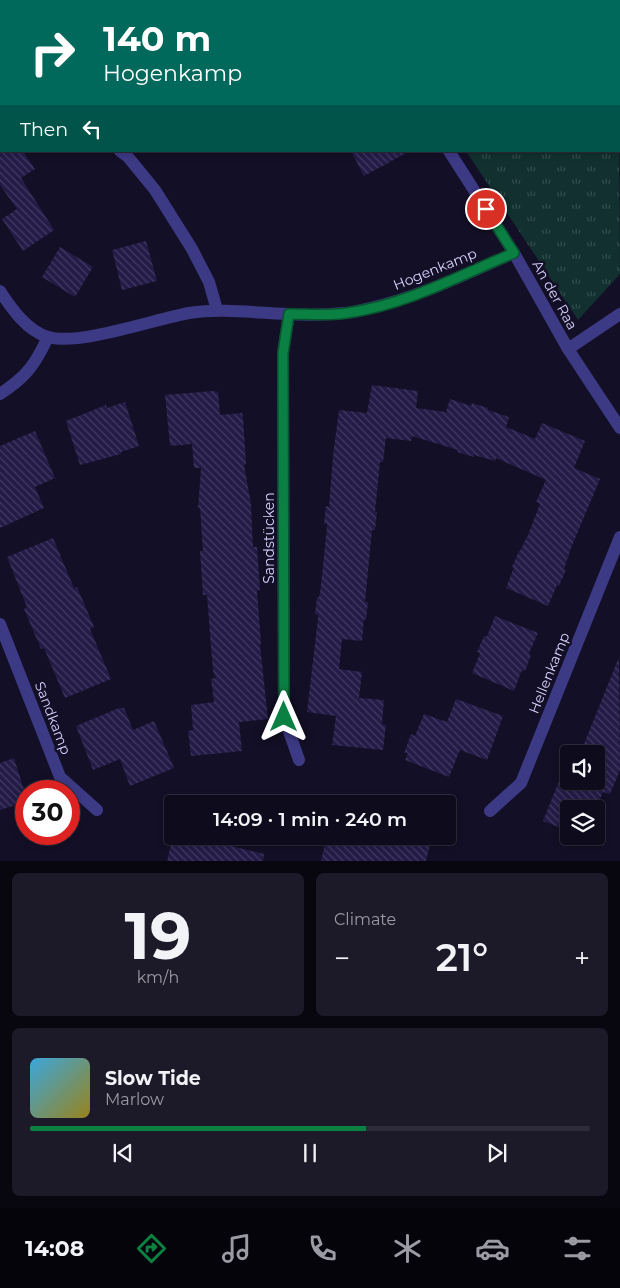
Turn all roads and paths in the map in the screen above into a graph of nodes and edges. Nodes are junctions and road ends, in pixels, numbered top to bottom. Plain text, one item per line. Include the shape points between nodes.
1 (121, 152) edge
2 (450, 152) edge
3 (514, 253) junction
4 (0, 291) edge
5 (217, 310) junction
6 (289, 314) junction
7 (620, 314) edge
8 (48, 337) junction
9 (568, 349) junction
10 (0, 394) edge
11 (620, 428) edge
12 (620, 537) edge
13 (0, 624) edge
14 (299, 760) dead end
15 (96, 810) dead end
16 (490, 811) dead end

1 - 5 street via 154,190 192,249 209,282
2 - 3 street, An der Raa
3 - 6 street, Hogenkamp via 390,304 346,314
3 - 9 street, An der Raa
4 - 8 street, Hogenkamp via 14,313
5 - 6 street, Hogenkamp
5 - 8 street, Hogenkamp via 95,335
6 - 14 street, Sandstücken via 283,353 284,717
7 - 9 street
8 - 10 street via 29,372
9 - 11 street, An der Raa
12 - 16 street, Hellenkamp via 521,783
13 - 15 street, Sandkamp via 60,777

